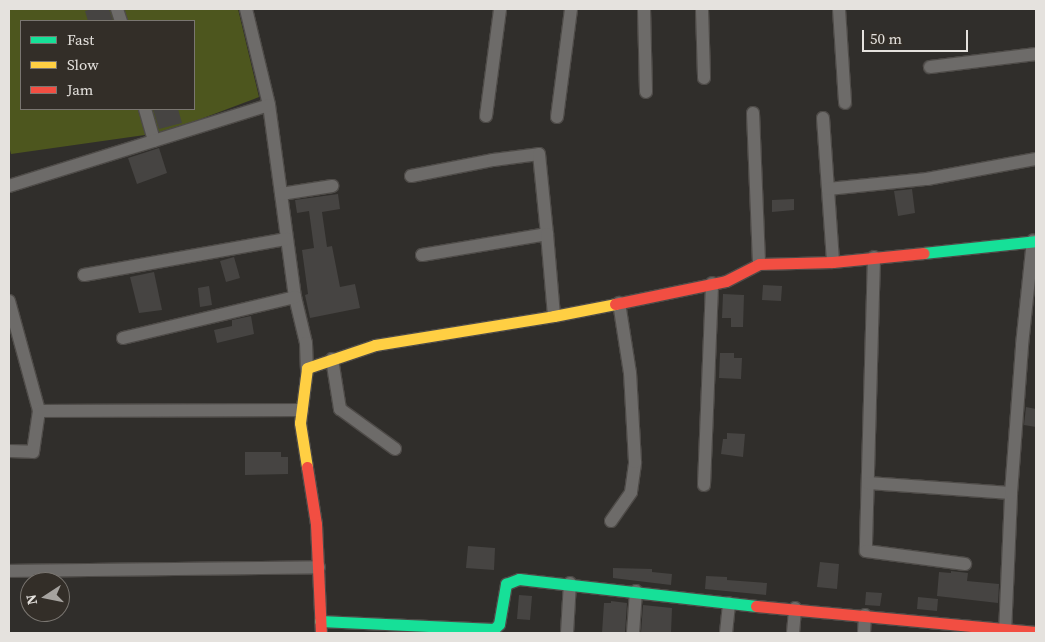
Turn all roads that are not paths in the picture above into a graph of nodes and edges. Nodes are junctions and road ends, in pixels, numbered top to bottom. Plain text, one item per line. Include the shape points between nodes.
1 (246, 9) edge
2 (500, 9) edge
3 (571, 9) edge
4 (644, 9) edge
5 (702, 9) edge
6 (839, 9) edge
7 (1036, 54) edge
8 (930, 67) dead end
9 (704, 78) dead end
10 (646, 92) dead end
11 (845, 103) dead end
12 (269, 104) junction
13 (145, 110) edge
14 (753, 113) dead end
15 (486, 116) dead end
16 (557, 117) dead end
17 (823, 118) dead end
18 (154, 141) junction
19 (1036, 159) edge
20 (411, 176) dead end
21 (9, 186) edge
22 (332, 186) dead end
23 (828, 189) junction
24 (281, 194) junction
25 (547, 234) junction
26 (287, 239) junction
27 (1035, 241) edge
28 (422, 254) dead end
29 (874, 257) junction
30 (833, 262) junction
31 (759, 264) junction
32 (84, 275) dead end
33 (712, 284) junction
34 (295, 297) junction
35 (9, 301) edge
36 (619, 303) junction
37 (554, 316) junction
38 (123, 338) dead end
39 (332, 359) junction
40 (307, 368) junction
41 (302, 410) junction
42 (38, 411) junction
43 (395, 449) dead end
44 (9, 451) edge
45 (868, 483) junction
46 (704, 485) dead end
47 (1011, 493) junction
48 (611, 521) dead end
49 (965, 564) dead end
50 (319, 567) junction
51 (9, 571) edge
52 (570, 583) junction
53 (636, 591) junction
54 (729, 603) junction
55 (795, 608) junction
56 (865, 616) junction
57 (320, 627) edge
58 (929, 628) edge
59 (1006, 631) edge
60 (1036, 632) edge
61 (567, 633) edge
62 (633, 633) edge
63 (726, 633) edge
64 (793, 633) edge
65 (864, 633) edge

1 - 12 street
2 - 15 street
3 - 16 street
4 - 10 street
5 - 9 street
6 - 11 street
7 - 8 street
12 - 18 street
12 - 24 street
13 - 18 street
14 - 31 street
17 - 23 street
18 - 21 street
19 - 23 street via 927,178
20 - 25 street via 539,154
22 - 24 street
23 - 30 street
24 - 26 street
25 - 28 street
25 - 37 street
26 - 32 street
26 - 34 street
27 - 29 street
27 - 47 street via 1022,345
29 - 30 street
29 - 45 street
30 - 31 street
31 - 33 street
33 - 36 street
33 - 46 street
34 - 38 street
34 - 40 street via 306,343
35 - 42 street
36 - 37 street
36 - 48 street via 630,373 635,462 631,492
37 - 39 street via 375,345
39 - 40 street
39 - 43 street via 340,409
40 - 41 street
41 - 42 street
41 - 50 street via 300,423
42 - 44 street via 33,452
45 - 47 street
45 - 49 street via 866,551
47 - 59 street
50 - 51 street
50 - 57 street
52 - 53 street
52 - 57 street via 509,581 504,588 499,624 492,630
52 - 61 street
53 - 54 street
53 - 62 street
54 - 55 street
54 - 63 street
55 - 56 street
55 - 64 street
56 - 58 street
56 - 65 street
58 - 59 street
59 - 60 street

